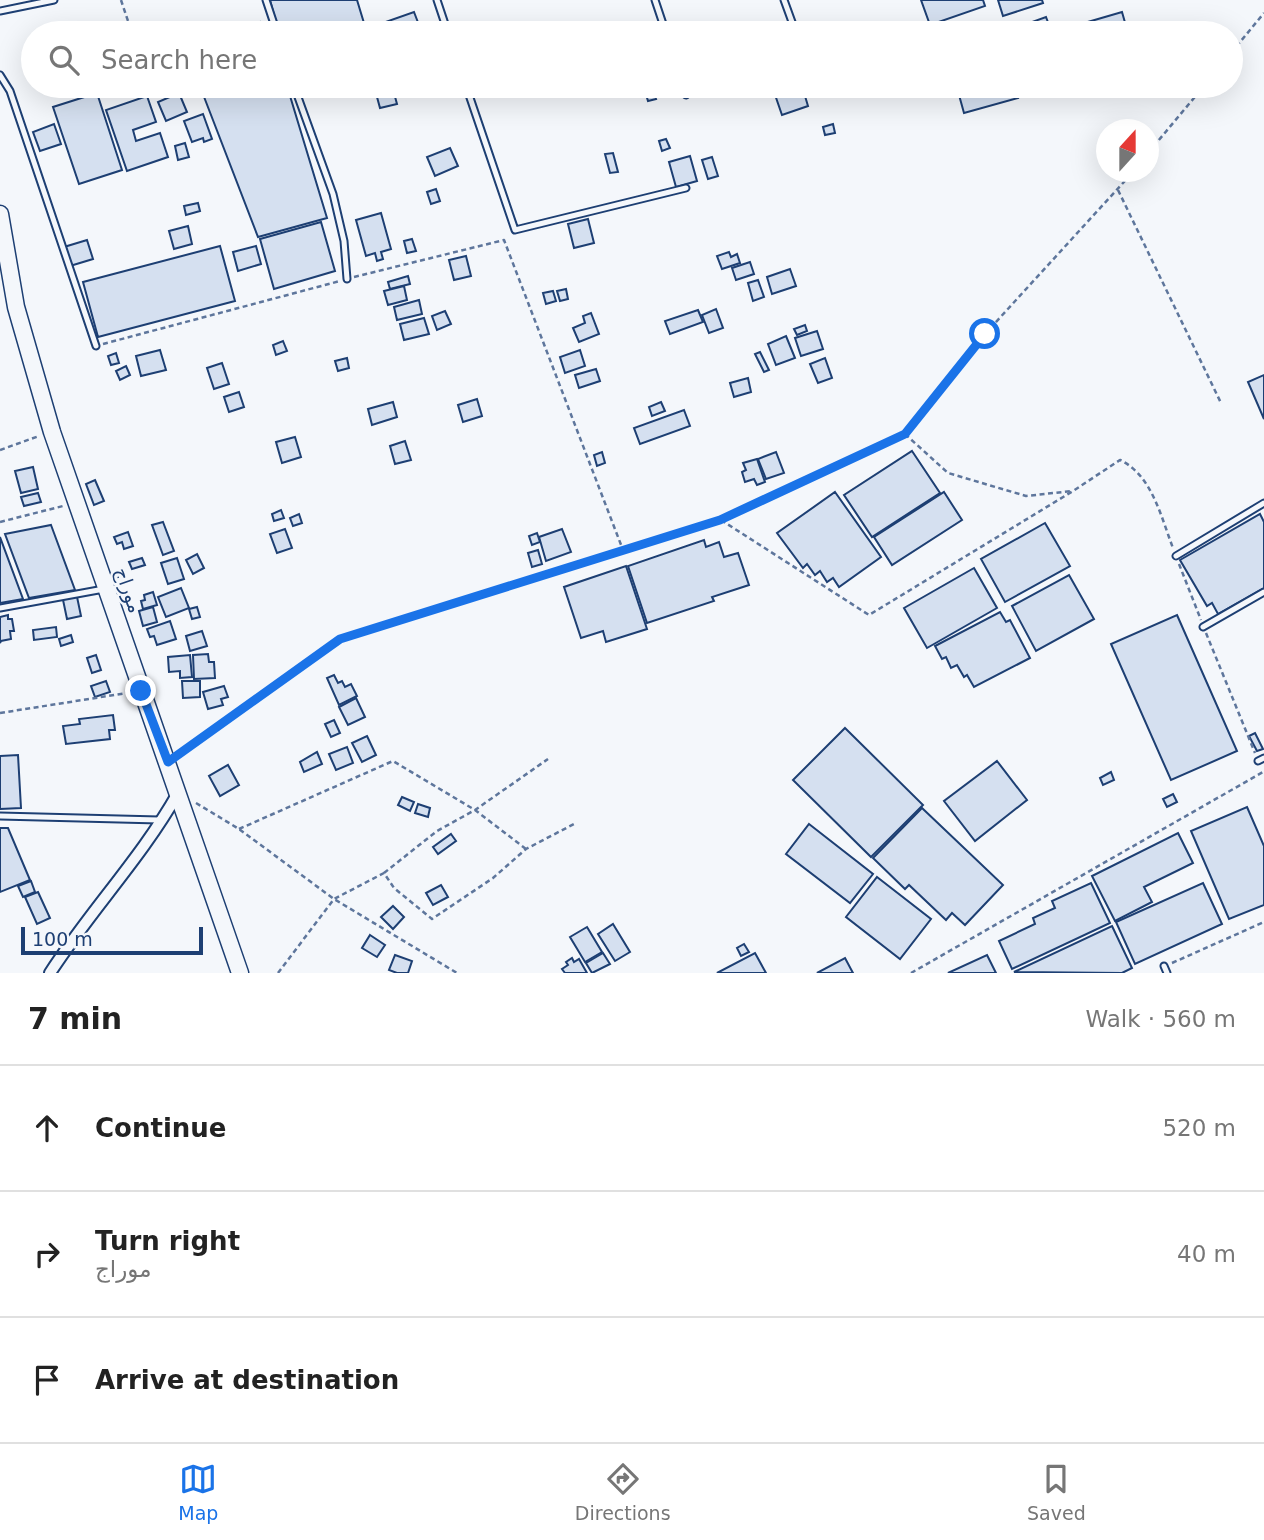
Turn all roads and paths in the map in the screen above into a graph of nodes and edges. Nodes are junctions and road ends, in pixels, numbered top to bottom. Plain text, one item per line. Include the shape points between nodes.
1 (54, 0) edge
2 (121, 0) edge
3 (266, 0) edge
4 (437, 0) edge
5 (655, 0) edge
6 (784, 0) edge
7 (0, 11) edge
8 (1264, 13) edge
9 (128, 21) edge
10 (273, 21) edge
11 (444, 21) edge
12 (662, 21) edge
13 (792, 21) edge
14 (1243, 39) edge
15 (0, 75) edge
16 (298, 98) edge
17 (470, 98) edge
18 (1194, 98) edge
19 (1159, 141) edge
20 (1125, 182) edge
21 (686, 188) dead end
22 (1118, 190) junction
23 (0, 214) edge
24 (347, 279) junction
25 (96, 346) joint
26 (1221, 403) dead end
27 (52, 432) junction
28 (905, 434) junction
29 (0, 450) edge
30 (1073, 491) junction
31 (76, 502) junction
32 (1264, 503) edge
33 (720, 520) junction
34 (0, 522) edge
35 (623, 550) junction
36 (1176, 556) junction
37 (107, 589) junction
38 (1264, 592) edge
39 (0, 608) edge
40 (1203, 627) junction
41 (141, 691) junction
42 (0, 713) edge
43 (1261, 759) edge
44 (548, 760) dead end
45 (168, 762) junction
46 (1264, 776) edge
47 (178, 793) junction
48 (475, 810) junction
49 (0, 816) edge
50 (162, 821) junction
51 (574, 824) dead end
52 (239, 829) junction
53 (526, 849) junction
54 (384, 873) junction
55 (334, 900) junction
56 (1264, 922) edge
57 (1165, 970) edge
58 (50, 973) edge
59 (240, 973) edge
60 (278, 973) edge
61 (457, 973) edge
62 (911, 973) edge

1 - 7 lane
2 - 9 path
3 - 10 lane
4 - 11 lane
5 - 12 lane
6 - 13 lane
8 - 14 path
15 - 25 lane via 10,92
16 - 24 lane via 333,194
17 - 21 lane via 515,230
18 - 19 path
20 - 22 path
22 - 26 path
22 - 28 path via 985,334
23 - 27 main road, موراج via 16,307
24 - 25 path
24 - 35 path via 504,240
27 - 29 path
27 - 31 main road, موراج
28 - 30 path via 948,473 1026,496
28 - 33 path
30 - 33 path via 869,615
30 - 36 path via 1120,460 1132,466 1152,493
31 - 34 path
31 - 37 main road, موراج
32 - 36 lane
33 - 35 path
35 - 45 path via 340,639
36 - 40 path
37 - 39 lane
37 - 41 main road, موراج
38 - 40 lane
40 - 43 path
41 - 42 path
41 - 45 main road, موراج
44 - 48 path
45 - 47 main road, موراج
46 - 62 path via 1263,772
47 - 50 street
47 - 52 path
47 - 59 main road, موراج
48 - 52 path via 393,761
48 - 53 path
48 - 54 path via 437,831
49 - 50 lane
50 - 58 street
51 - 53 path
52 - 55 path
53 - 54 path via 493,878 432,919 394,888
54 - 55 path
55 - 60 path
55 - 61 path
56 - 57 path

